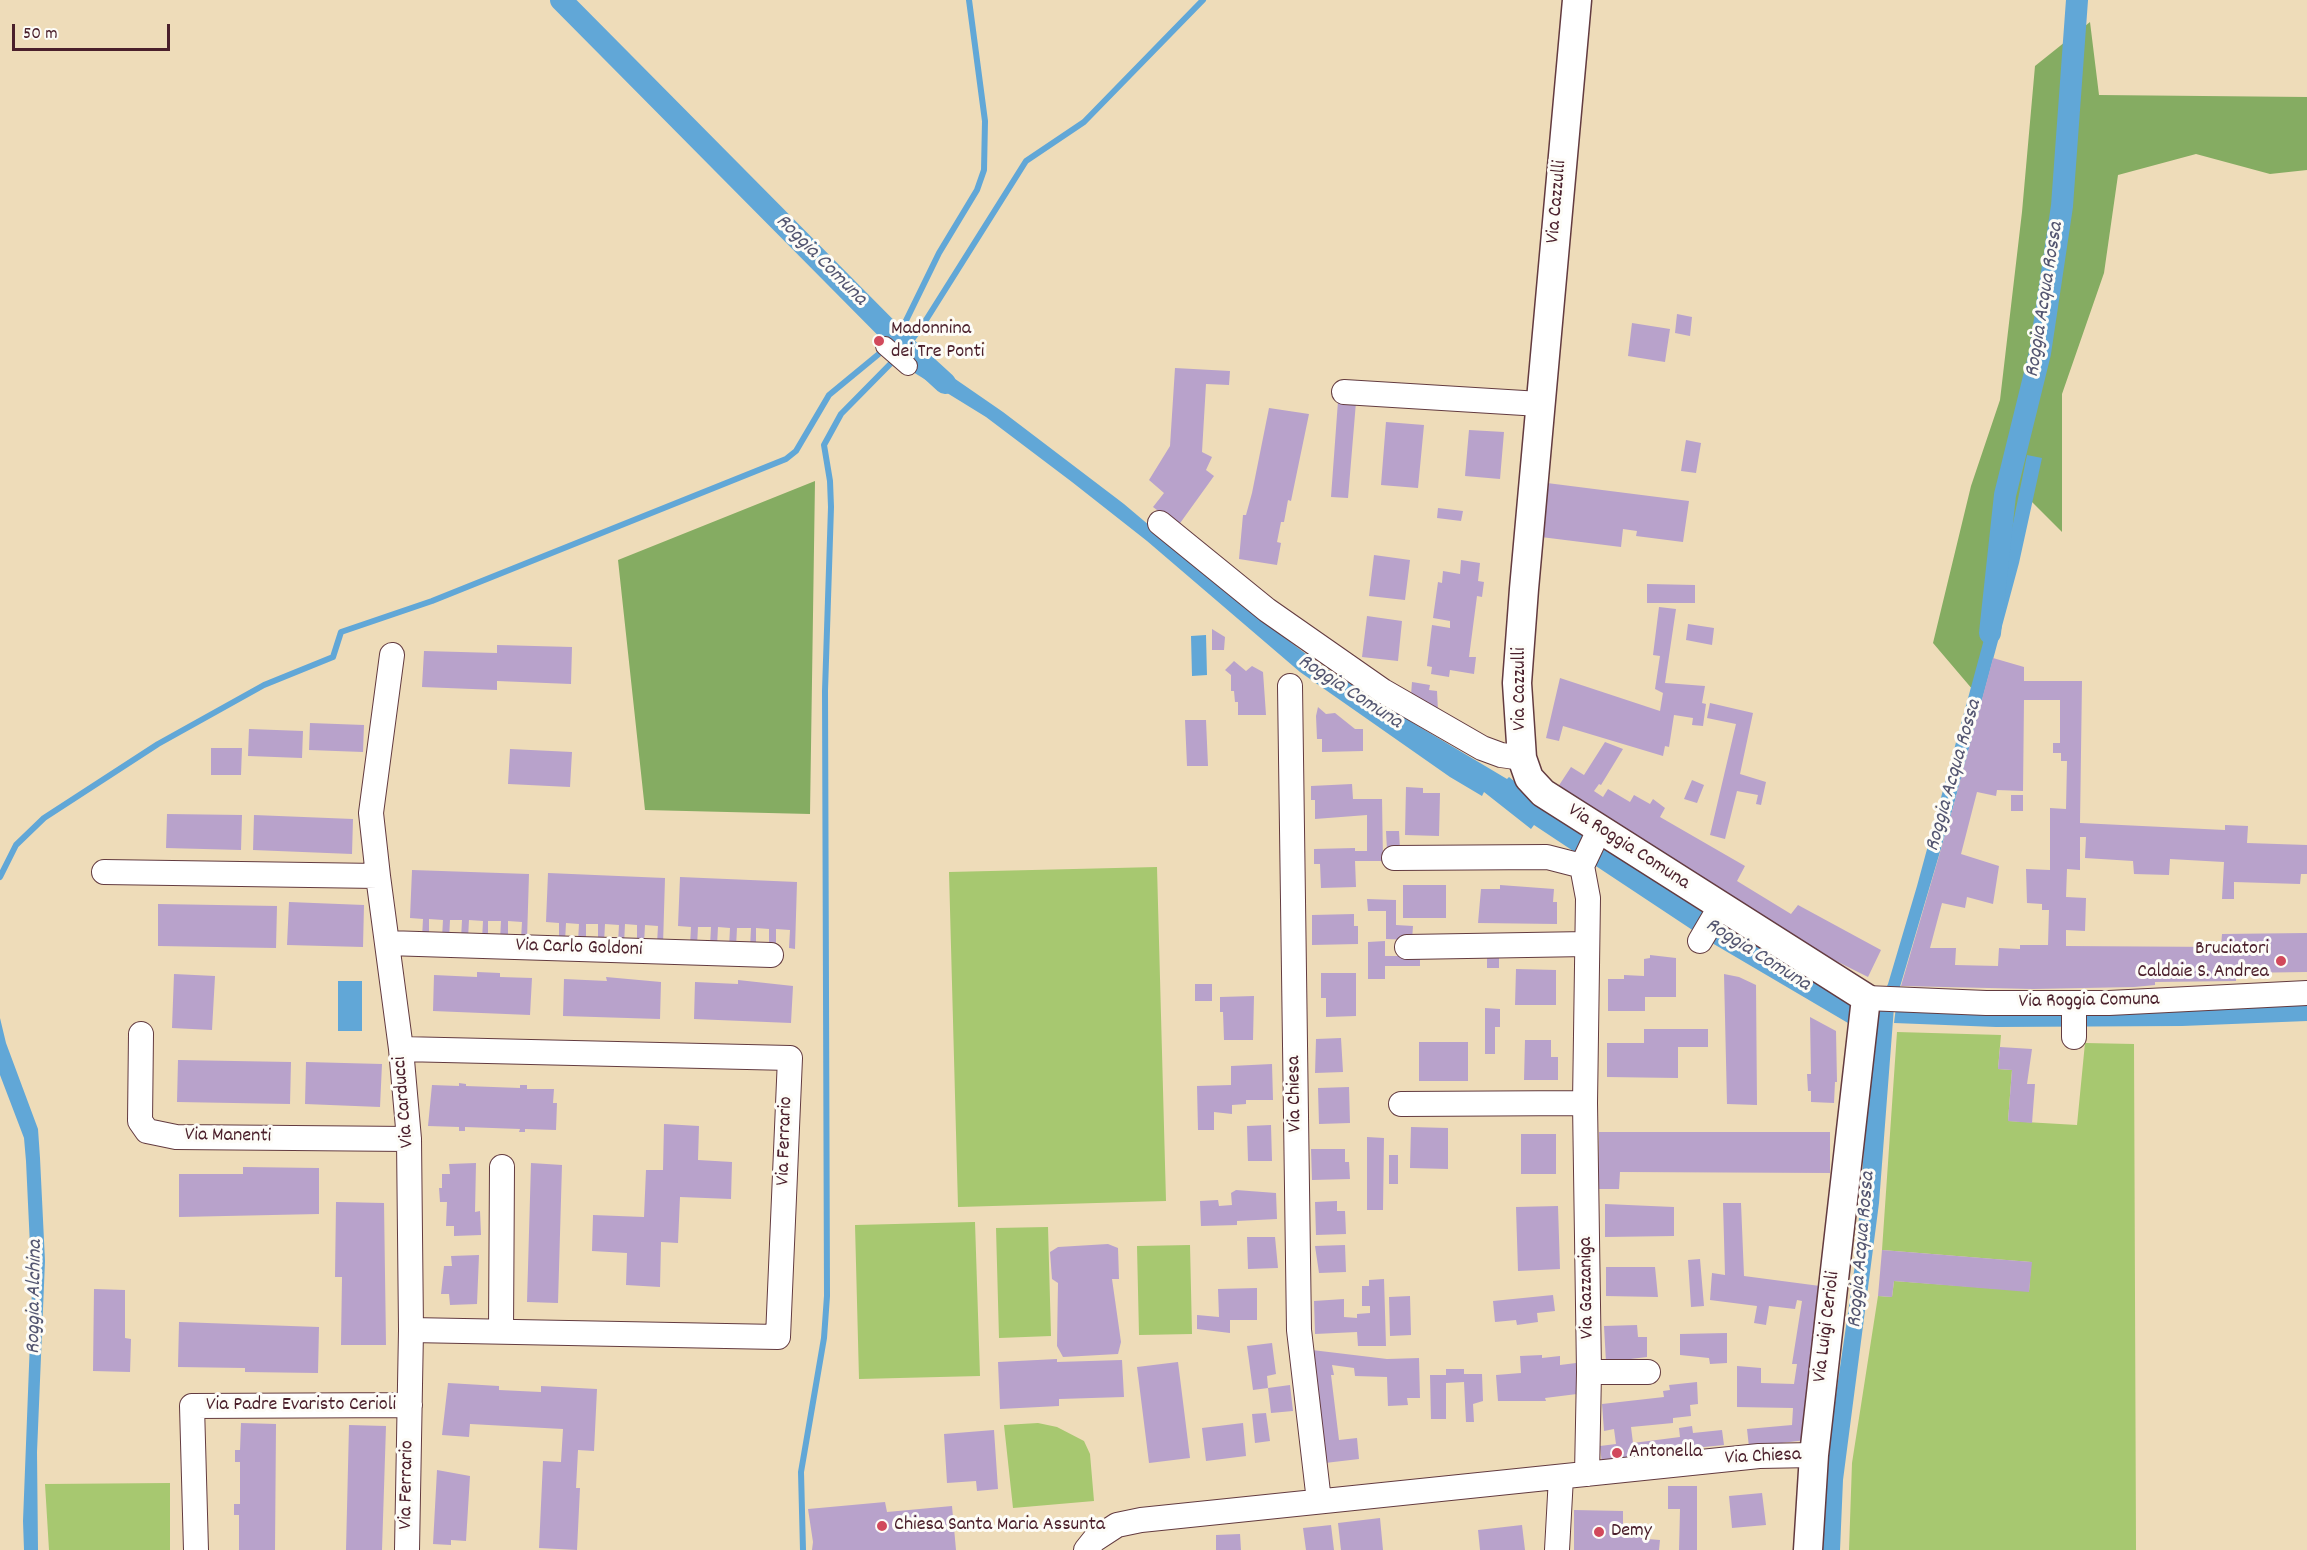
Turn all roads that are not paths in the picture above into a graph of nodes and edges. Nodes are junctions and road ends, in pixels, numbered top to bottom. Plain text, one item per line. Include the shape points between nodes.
1 (1576, 0) edge
2 (885, 346) dead end
3 (908, 366) dead end
4 (1344, 392) dead end
5 (1540, 404) junction
6 (1160, 523) dead end
7 (392, 655) dead end
8 (1290, 686) dead end
9 (1522, 758) junction
10 (1599, 830) junction
11 (1394, 858) dead end
12 (1582, 866) junction
13 (104, 872) dead end
14 (378, 876) junction
15 (1720, 907) junction
16 (1700, 941) dead end
17 (387, 943) junction
18 (1587, 944) junction
19 (1407, 947) dead end
20 (771, 955) dead end
21 (2307, 993) edge
22 (1881, 998) junction
23 (2074, 1003) junction
24 (141, 1034) dead end
25 (2074, 1037) dead end
26 (401, 1048) junction
27 (1585, 1103) junction
28 (1401, 1104) dead end
29 (409, 1139) junction
30 (502, 1167) dead end
31 (411, 1330) junction
32 (501, 1330) junction
33 (1589, 1372) junction
34 (1648, 1372) dead end
35 (410, 1405) junction
36 (1814, 1455) junction
37 (1587, 1474) junction
38 (1561, 1477) junction
39 (1319, 1501) junction
40 (196, 1550) edge
41 (407, 1550) edge
42 (1086, 1550) edge
43 (1557, 1550) edge
44 (1808, 1550) edge

1 - 5 street, Via Cazzulli
2 - 3 street
4 - 5 street
5 - 9 street, Via Cazzulli via 1517,682
6 - 9 street via 1267,610 1383,691 1482,748
7 - 14 street, Via Carducci via 371,813
8 - 39 street, Via Chiesa via 1299,1330
9 - 10 street, Via Roggia Comuna via 1528,778 1542,793
10 - 12 street
10 - 15 street, Via Roggia Comuna
11 - 12 street via 1547,857
12 - 18 street, Via Gazzaniga
13 - 14 street
14 - 17 street, Via Carducci
15 - 16 street
15 - 22 street, Via Roggia Comuna
17 - 20 street, Via Carlo Goldoni
17 - 26 street, Via Carducci
18 - 19 street
18 - 27 street, Via Gazzaniga
21 - 23 street, Via Roggia Comuna
22 - 23 street, Via Roggia Comuna
22 - 36 street, Via Luigi Cerioli via 1862,1030
23 - 25 street
24 - 29 street, Via Manenti via 140,1121 147,1131 158,1135
26 - 29 street, Via Carducci
26 - 32 street, Via Ferrario via 790,1058 778,1337
27 - 28 street
27 - 33 street, Via Gazzaniga
29 - 31 street, Via Carducci
30 - 32 street
31 - 32 street, Via Ferrario
31 - 35 street, Via Ferrario
33 - 34 street
33 - 37 street, Via Gazzaniga
35 - 40 street, Via Padre Evaristo Cerioli via 192,1406
35 - 41 street, Via Ferrario
36 - 37 street, Via Chiesa via 1759,1456
36 - 44 street, Via Luigi Cerioli
37 - 38 street, Via Chiesa
38 - 39 street, Via Chiesa
38 - 43 street
39 - 42 street, Via Chiesa via 1125,1523 1094,1540

